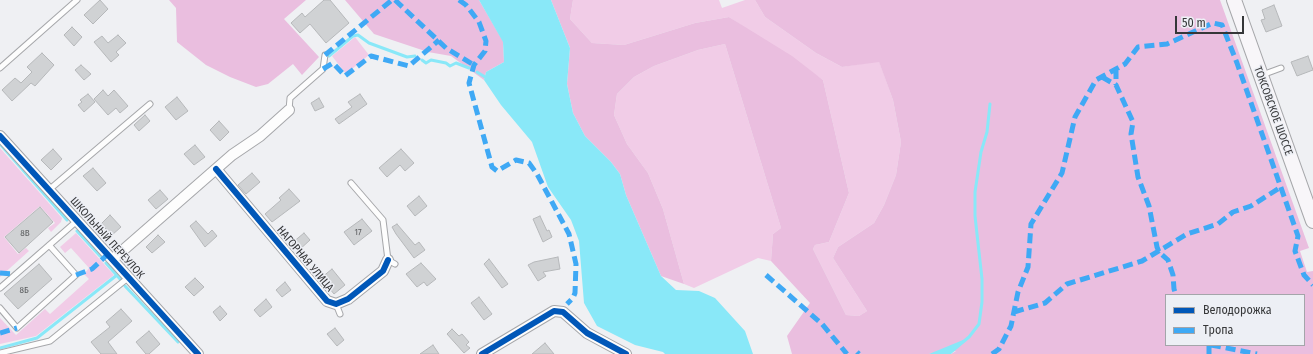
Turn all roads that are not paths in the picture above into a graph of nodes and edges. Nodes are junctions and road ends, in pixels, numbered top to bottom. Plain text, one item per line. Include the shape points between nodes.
1 (77, 0) edge
2 (1234, 0) edge
3 (325, 55) dead end
4 (0, 68) edge
5 (1281, 68) dead end
6 (1261, 76) junction
7 (150, 104) dead end
8 (289, 110) joint
9 (0, 136) edge
10 (216, 169) junction
11 (350, 183) dead end
12 (50, 189) junction
13 (78, 220) junction
14 (1313, 221) edge
15 (49, 245) junction
16 (113, 259) junction
17 (392, 262) joint
18 (129, 277) junction
19 (0, 288) edge
20 (336, 304) junction
21 (0, 308) edge
22 (340, 314) dead end
23 (0, 353) edge
24 (198, 354) edge
25 (482, 354) edge
26 (626, 354) edge

1 - 4 lane
2 - 6 main road, ТОКСОВСКОЕ ШОССЕ
3 - 8 lane via 323,69 290,98
5 - 6 lane
6 - 14 main road, ТОКСОВСКОЕ ШОССЕ
7 - 12 lane
8 - 10 street
9 - 12 street, ШКОЛЬНЫЙ ПЕРЕУЛОК
10 - 16 street
10 - 20 street, НАГОРНАЯ УЛИЦА via 327,301
11 - 17 lane via 383,220
12 - 13 street, ШКОЛЬНЫЙ ПЕРЕУЛОК
13 - 15 lane
13 - 16 street, ШКОЛЬНЫЙ ПЕРЕУЛОК
15 - 19 lane
15 - 21 lane via 76,275 17,328
16 - 18 street, ШКОЛЬНЫЙ ПЕРЕУЛОК
17 - 20 street, НАГОРНАЯ УЛИЦА via 348,300
18 - 23 lane via 50,341
18 - 24 street, ШКОЛЬНЫЙ ПЕРЕУЛОК
20 - 22 lane
25 - 26 street via 554,311 563,312 587,333

